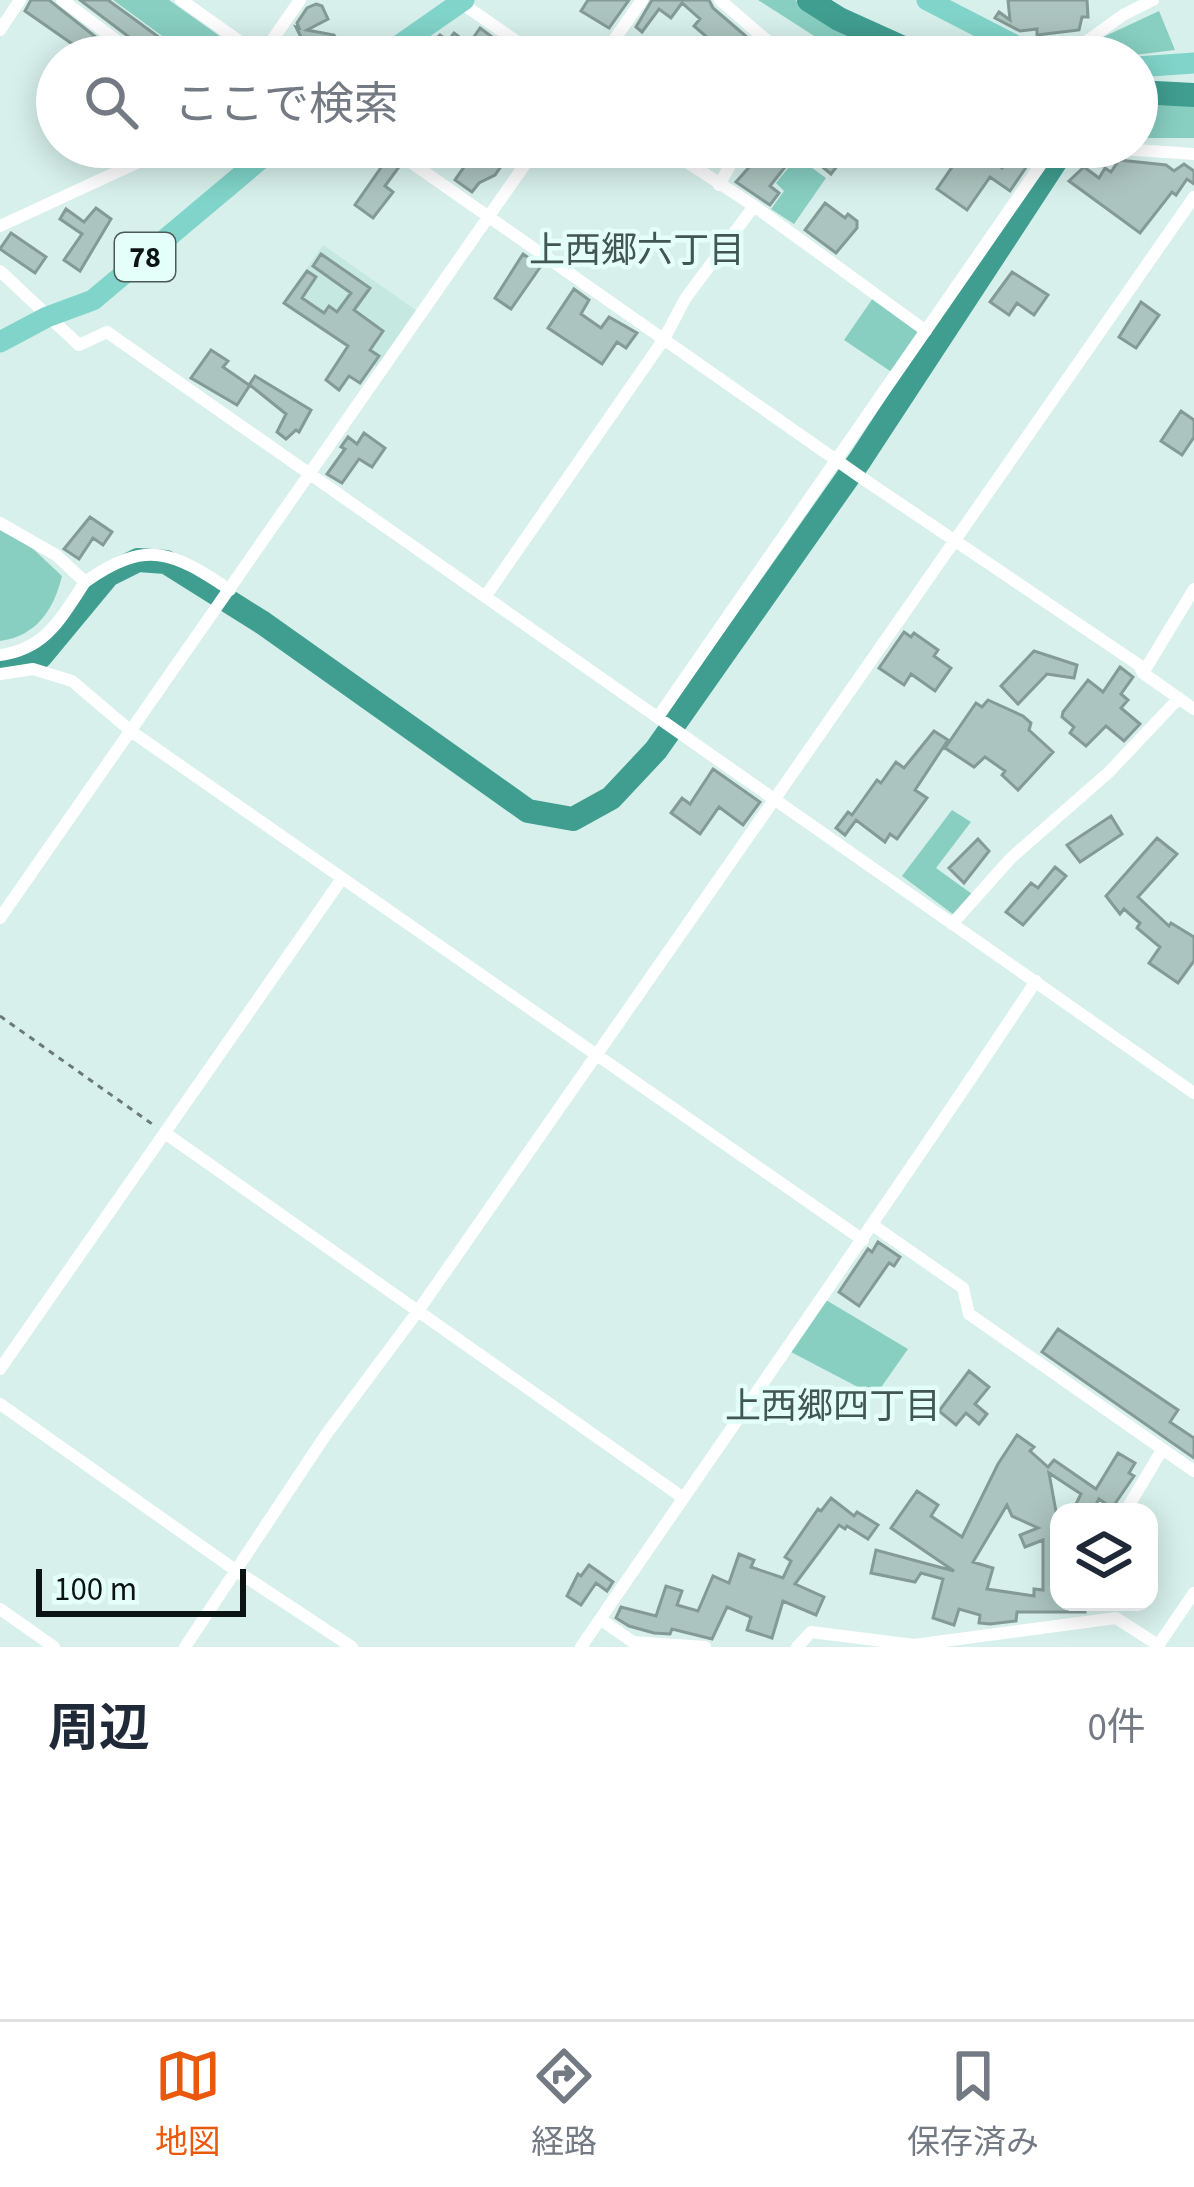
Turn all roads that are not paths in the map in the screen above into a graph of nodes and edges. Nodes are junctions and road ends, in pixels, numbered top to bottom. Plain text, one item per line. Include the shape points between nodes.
1 (20, 0) edge
2 (62, 0) edge
3 (181, 0) edge
4 (300, 0) edge
5 (642, 0) edge
6 (720, 0) edge
7 (927, 0) edge
8 (1153, 0) edge
9 (462, 1) edge
10 (0, 30) edge
11 (111, 36) edge
12 (232, 36) edge
13 (275, 36) edge
14 (412, 36) edge
15 (510, 36) edge
16 (617, 36) edge
17 (762, 36) edge
18 (997, 36) edge
19 (1094, 36) edge
20 (1194, 63) edge
21 (1158, 66) edge
22 (1158, 152) edge
23 (1194, 154) edge
24 (126, 168) edge
25 (247, 168) edge
26 (419, 168) edge
27 (523, 168) edge
28 (694, 168) edge
29 (728, 168) edge
30 (1039, 168) edge
31 (719, 185) junction
32 (1194, 198) edge
33 (754, 206) junction
34 (490, 217) junction
35 (0, 226) edge
36 (0, 271) edge
37 (47, 317) junction
38 (926, 331) junction
39 (664, 339) junction
40 (0, 343) edge
41 (839, 461) junction
42 (310, 474) junction
43 (0, 523) edge
44 (953, 539) junction
45 (85, 582) junction
46 (230, 590) junction
47 (1194, 590) edge
48 (485, 597) junction
49 (0, 655) edge
50 (1142, 673) junction
51 (0, 674) edge
52 (1178, 698) junction
53 (1194, 709) edge
54 (661, 719) junction
55 (132, 732) junction
56 (771, 800) junction
57 (341, 880) junction
58 (0, 918) edge
59 (952, 924) junction
60 (1036, 981) junction
61 (595, 1056) junction
62 (1194, 1093) edge
63 (165, 1133) junction
64 (874, 1226) junction
65 (863, 1240) junction
66 (418, 1311) junction
67 (0, 1369) edge
68 (0, 1404) edge
69 (1162, 1450) junction
70 (1194, 1472) edge
71 (682, 1497) junction
72 (1130, 1503) edge
73 (238, 1572) junction
74 (1194, 1593) edge
75 (0, 1609) edge
76 (1114, 1611) edge
77 (1116, 1618) junction
78 (600, 1619) junction
79 (931, 1645) edge
80 (1157, 1646) edge
81 (54, 1647) edge
82 (185, 1647) edge
83 (352, 1647) edge
84 (581, 1647) edge
85 (705, 1647) edge
86 (796, 1647) edge

1 - 10 street
2 - 11 street
3 - 12 street
4 - 13 street
5 - 16 street
6 - 17 street
7 - 18 main road
8 - 19 street
9 - 14 main road
9 - 15 street
20 - 21 main road
22 - 23 street
24 - 35 street
25 - 37 main road, 78 via 93,300
26 - 34 street
27 - 34 street
28 - 31 street
29 - 31 street
30 - 38 street
31 - 33 street
32 - 44 street
33 - 38 street
33 - 39 street
34 - 39 street
34 - 42 street
36 - 37 street
37 - 40 main road, 78
37 - 42 street via 79,345 107,332
38 - 41 street
39 - 41 street
39 - 48 street
41 - 44 street
41 - 54 street
42 - 46 street
42 - 48 street
43 - 45 street
44 - 50 street
44 - 56 street
45 - 46 street via 135,554 167,554
45 - 49 street via 35,646
46 - 55 street
47 - 50 street
48 - 54 street
50 - 52 street
51 - 55 street via 33,669 72,681
52 - 53 street
52 - 59 street
54 - 56 street
55 - 57 street
55 - 58 street
56 - 59 street
56 - 61 street
57 - 61 street
57 - 63 street
59 - 60 street
60 - 62 street
60 - 64 street
61 - 65 street
61 - 66 street
63 - 66 street
63 - 67 street
64 - 65 street
64 - 69 street via 963,1288 969,1314
65 - 71 street
66 - 71 street
66 - 73 street
68 - 73 street
69 - 70 street
69 - 72 street
71 - 78 street
73 - 82 street
73 - 83 street
74 - 80 street
75 - 81 street
76 - 77 street
77 - 79 street
77 - 80 street
78 - 84 street
78 - 85 street via 633,1642
79 - 86 street via 811,1633

